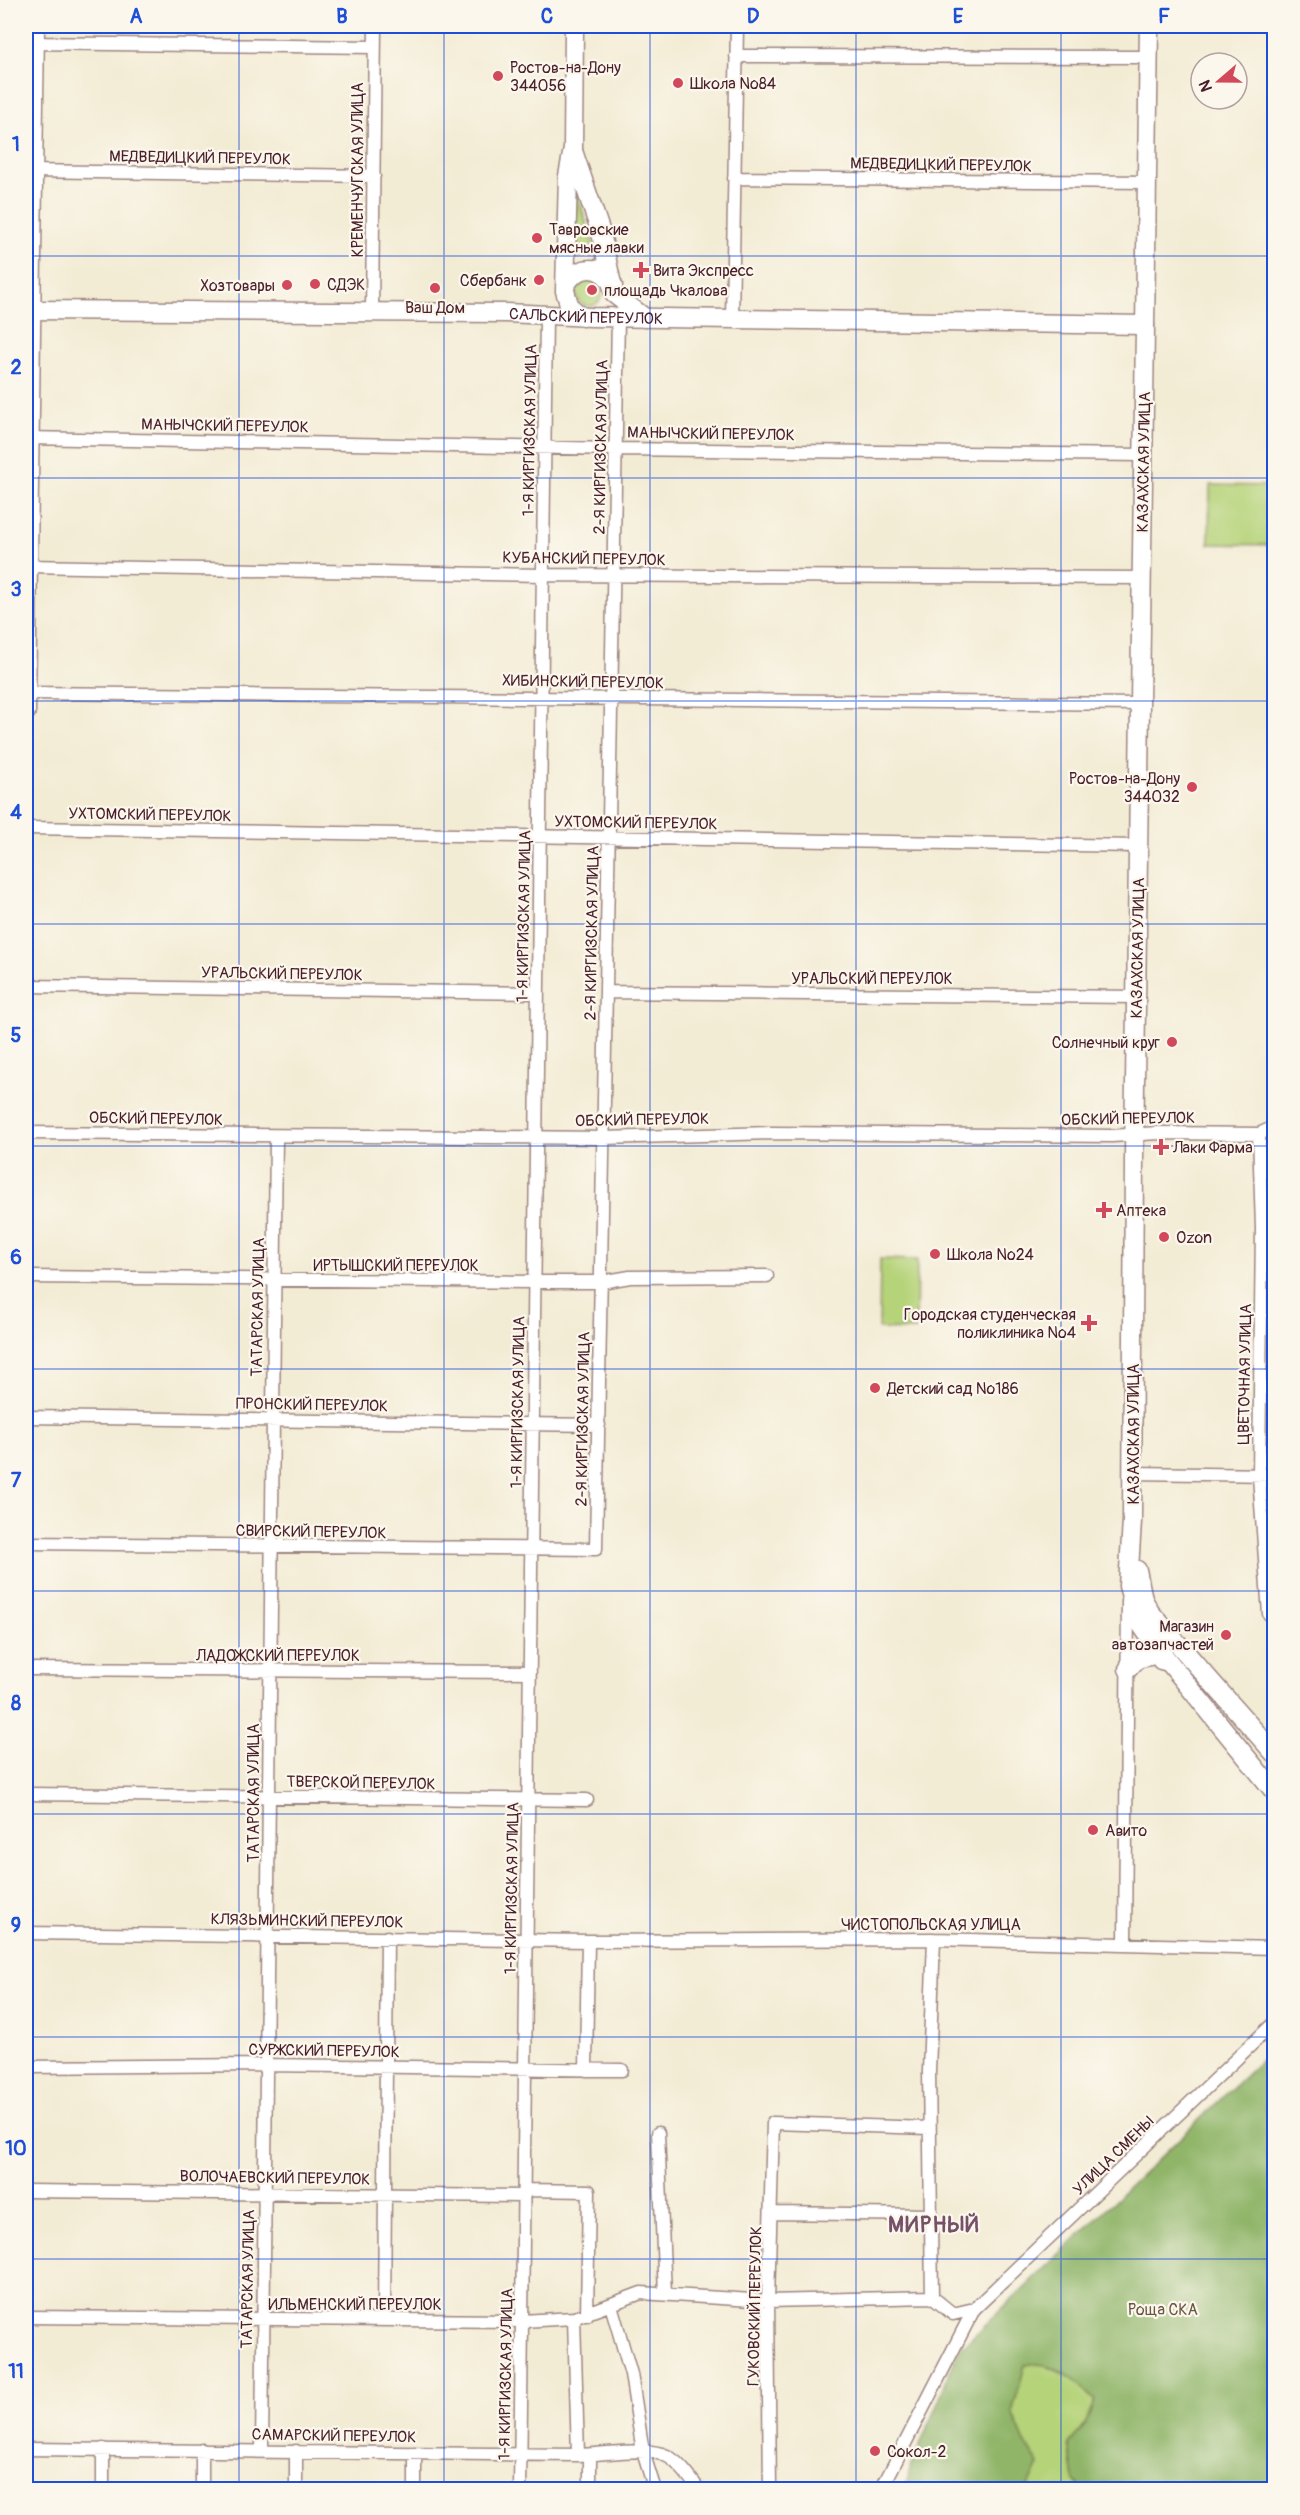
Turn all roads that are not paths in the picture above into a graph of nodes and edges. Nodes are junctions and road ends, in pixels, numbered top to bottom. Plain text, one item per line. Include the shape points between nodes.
1 (375, 26) edge
2 (574, 26) edge
3 (737, 26) edge
4 (1149, 26) edge
5 (32, 38) edge
6 (374, 47) junction
7 (736, 56) junction
8 (1148, 57) junction
9 (573, 149) junction
10 (29, 171) edge
11 (374, 177) junction
12 (734, 178) junction
13 (1147, 182) junction
14 (565, 288) junction
15 (614, 289) junction
16 (29, 310) edge
17 (372, 314) junction
18 (525, 314) junction
19 (546, 315) junction
20 (587, 317) junction
21 (618, 317) junction
22 (645, 318) junction
23 (732, 320) junction
24 (1145, 325) junction
25 (27, 438) edge
26 (545, 447) junction
27 (616, 449) junction
28 (1143, 455) junction
29 (27, 566) edge
30 (543, 575) junction
31 (614, 575) junction
32 (1142, 578) junction
33 (26, 693) edge
34 (542, 697) junction
35 (612, 698) junction
36 (1140, 704) junction
37 (26, 712) edge
38 (26, 828) edge
39 (540, 837) junction
40 (609, 837) junction
41 (1138, 846) junction
42 (26, 986) edge
43 (606, 992) junction
44 (538, 993) junction
45 (1137, 997) junction
46 (1275, 1127) edge
47 (26, 1133) edge
48 (1134, 1134) junction
49 (1259, 1134) junction
50 (276, 1136) junction
51 (537, 1137) junction
52 (604, 1138) junction
53 (767, 1276) dead end
54 (26, 1277) edge
55 (274, 1280) junction
56 (535, 1282) junction
57 (601, 1282) junction
58 (26, 1417) edge
59 (272, 1421) junction
60 (533, 1423) junction
61 (599, 1425) junction
62 (1132, 1473) junction
63 (1275, 1474) edge
64 (1259, 1476) junction
65 (1132, 1521) junction
66 (26, 1543) edge
67 (271, 1547) junction
68 (596, 1550) joint
69 (532, 1551) junction
70 (1128, 1586) junction
71 (1269, 1614) dead end
72 (1165, 1658) junction
73 (26, 1669) edge
74 (1128, 1669) junction
75 (270, 1671) junction
76 (530, 1672) junction
77 (1275, 1753) edge
78 (1275, 1791) edge
79 (26, 1794) edge
80 (269, 1797) junction
81 (529, 1800) junction
82 (587, 1800) dead end
83 (26, 1933) edge
84 (268, 1936) junction
85 (387, 1937) junction
86 (527, 1939) junction
87 (934, 1939) junction
88 (588, 1941) junction
89 (1125, 1942) junction
90 (1275, 1948) edge
91 (1275, 2023) edge
92 (267, 2065) junction
93 (26, 2067) edge
94 (387, 2068) junction
95 (525, 2070) junction
96 (586, 2070) junction
97 (622, 2070) dead end
98 (929, 2128) junction
99 (658, 2133) dead end
100 (26, 2191) edge
101 (265, 2193) junction
102 (524, 2193) junction
103 (385, 2195) junction
104 (771, 2213) junction
105 (930, 2214) junction
106 (665, 2294) junction
107 (932, 2297) junction
108 (768, 2301) junction
109 (611, 2306) junction
110 (974, 2309) junction
111 (580, 2316) junction
112 (26, 2317) edge
113 (263, 2320) junction
114 (384, 2320) junction
115 (522, 2321) junction
116 (26, 2449) edge
117 (103, 2449) junction
118 (202, 2450) junction
119 (262, 2450) junction
120 (296, 2451) junction
121 (643, 2452) junction
122 (415, 2453) junction
123 (521, 2455) junction
124 (584, 2455) junction
125 (102, 2490) edge
126 (202, 2490) edge
127 (296, 2490) edge
128 (415, 2490) edge
129 (520, 2490) edge
130 (590, 2490) edge
131 (655, 2490) edge
132 (699, 2490) edge
133 (770, 2490) edge
134 (881, 2490) edge

1 - 6 street, КРЕМЕНЧУГСКАЯ УЛИЦА
2 - 9 main road
3 - 7 street
4 - 8 main road, КАЗАХСКАЯ УЛИЦА
5 - 6 street
5 - 10 main road
6 - 11 street, КРЕМЕНЧУГСКАЯ УЛИЦА
7 - 8 street
7 - 12 street
8 - 13 main road, КАЗАХСКАЯ УЛИЦА
9 - 14 main road via 568,176
9 - 15 main road via 601,233
10 - 11 street, МЕДВЕДИЦКИЙ ПЕРЕУЛОК
10 - 16 main road
11 - 17 street, КРЕМЕНЧУГСКАЯ УЛИЦА
12 - 13 street, МЕДВЕДИЦКИЙ ПЕРЕУЛОК
12 - 23 street
13 - 24 main road, КАЗАХСКАЯ УЛИЦА
14 - 15 main road via 575,273 588,268 601,271
14 - 18 main road via 553,301
14 - 20 main road via 570,308
15 - 20 main road via 608,310
15 - 22 main road
16 - 17 main road, САЛЬСКИЙ ПЕРЕУЛОК
16 - 25 main road
17 - 18 main road, САЛЬСКИЙ ПЕРЕУЛОК
18 - 19 main road, САЛЬСКИЙ ПЕРЕУЛОК
19 - 20 main road, САЛЬСКИЙ ПЕРЕУЛОК
19 - 26 street, 1-Я КИРГИЗСКАЯ УЛИЦА
20 - 21 main road, САЛЬСКИЙ ПЕРЕУЛОК
21 - 22 main road, САЛЬСКИЙ ПЕРЕУЛОК
21 - 27 street, 2-Я КИРГИЗСКАЯ УЛИЦА
22 - 23 main road, САЛЬСКИЙ ПЕРЕУЛОК
23 - 24 main road, САЛЬСКИЙ ПЕРЕУЛОК
24 - 28 main road, КАЗАХСКАЯ УЛИЦА
25 - 26 street, МАНЫЧСКИЙ ПЕРЕУЛОК
25 - 29 main road
26 - 27 street, МАНЫЧСКИЙ ПЕРЕУЛОК
26 - 30 street, 1-Я КИРГИЗСКАЯ УЛИЦА
27 - 28 street, МАНЫЧСКИЙ ПЕРЕУЛОК
27 - 31 street, 2-Я КИРГИЗСКАЯ УЛИЦА
28 - 32 main road, КАЗАХСКАЯ УЛИЦА
29 - 30 street, КУБАНСКИЙ ПЕРЕУЛОК
29 - 33 main road
30 - 31 street, КУБАНСКИЙ ПЕРЕУЛОК
30 - 34 street, 1-Я КИРГИЗСКАЯ УЛИЦА
31 - 32 street, КУБАНСКИЙ ПЕРЕУЛОК
31 - 35 street, 2-Я КИРГИЗСКАЯ УЛИЦА
32 - 36 main road, КАЗАХСКАЯ УЛИЦА
33 - 34 street, ХИБИНСКИЙ ПЕРЕУЛОК
33 - 37 main road
34 - 35 street, ХИБИНСКИЙ ПЕРЕУЛОК
34 - 39 street, 1-Я КИРГИЗСКАЯ УЛИЦА
35 - 36 street, ХИБИНСКИЙ ПЕРЕУЛОК
35 - 40 street, 2-Я КИРГИЗСКАЯ УЛИЦА
36 - 41 main road, КАЗАХСКАЯ УЛИЦА
38 - 39 street, УХТОМСКИЙ ПЕРЕУЛОК
39 - 40 street, УХТОМСКИЙ ПЕРЕУЛОК
39 - 44 street, 1-Я КИРГИЗСКАЯ УЛИЦА
40 - 41 street, УХТОМСКИЙ ПЕРЕУЛОК
40 - 43 street, 2-Я КИРГИЗСКАЯ УЛИЦА
41 - 45 main road, КАЗАХСКАЯ УЛИЦА
42 - 44 street, УРАЛЬСКИЙ ПЕРЕУЛОК
43 - 45 street, УРАЛЬСКИЙ ПЕРЕУЛОК
43 - 52 street, 2-Я КИРГИЗСКАЯ УЛИЦА
44 - 51 street, 1-Я КИРГИЗСКАЯ УЛИЦА
45 - 48 main road, КАЗАХСКАЯ УЛИЦА
46 - 49 street
47 - 50 street, ОБСКИЙ ПЕРЕУЛОК
48 - 49 street, ОБСКИЙ ПЕРЕУЛОК
48 - 52 street, ОБСКИЙ ПЕРЕУЛОК via 772,1133
48 - 62 main road, КАЗАХСКАЯ УЛИЦА
49 - 64 street, ЦВЕТОЧНАЯ УЛИЦА
50 - 51 street, ОБСКИЙ ПЕРЕУЛОК
50 - 55 street, ТАТАРСКАЯ УЛИЦА
51 - 52 street, ОБСКИЙ ПЕРЕУЛОК
51 - 56 street, 1-Я КИРГИЗСКАЯ УЛИЦА
52 - 57 street, 2-Я КИРГИЗСКАЯ УЛИЦА
53 - 57 street, ИРТЫШСКИЙ ПЕРЕУЛОК
54 - 55 street, ИРТЫШСКИЙ ПЕРЕУЛОК
55 - 56 street, ИРТЫШСКИЙ ПЕРЕУЛОК
55 - 59 street, ТАТАРСКАЯ УЛИЦА
56 - 57 street, ИРТЫШСКИЙ ПЕРЕУЛОК
56 - 60 street, 1-Я КИРГИЗСКАЯ УЛИЦА
57 - 61 street, 2-Я КИРГИЗСКАЯ УЛИЦА
58 - 59 street, ПРОНСКИЙ ПЕРЕУЛОК
59 - 60 street, ПРОНСКИЙ ПЕРЕУЛОК
59 - 67 street, ТАТАРСКАЯ УЛИЦА
60 - 61 street, ПРОНСКИЙ ПЕРЕУЛОК
60 - 69 street, 1-Я КИРГИЗСКАЯ УЛИЦА
61 - 68 street, 2-Я КИРГИЗСКАЯ УЛИЦА
62 - 64 street
62 - 65 main road, КАЗАХСКАЯ УЛИЦА
63 - 64 street
64 - 71 street, ЦВЕТОЧНАЯ УЛИЦА
65 - 70 main road, КАЗАХСКАЯ УЛИЦА
65 - 77 main road via 1140,1588 1150,1612
66 - 67 street, СВИРСКИЙ ПЕРЕУЛОК
67 - 69 street, СВИРСКИЙ ПЕРЕУЛОК
67 - 75 street, ТАТАРСКАЯ УЛИЦА
68 - 69 street, СВИРСКИЙ ПЕРЕУЛОК
69 - 76 street, 1-Я КИРГИЗСКАЯ УЛИЦА
70 - 72 main road via 1138,1620
70 - 74 street, КАЗАХСКАЯ УЛИЦА
72 - 74 main road via 1137,1659
72 - 78 main road
73 - 75 street, ЛАДОЖСКИЙ ПЕРЕУЛОК
74 - 89 street, КАЗАХСКАЯ УЛИЦА
75 - 76 street, ЛАДОЖСКИЙ ПЕРЕУЛОК
75 - 80 street, ТАТАРСКАЯ УЛИЦА
76 - 81 street, 1-Я КИРГИЗСКАЯ УЛИЦА
79 - 80 street, ТВЕРСКОЙ ПЕРЕУЛОК
80 - 81 street, ТВЕРСКОЙ ПЕРЕУЛОК
80 - 84 street, ТАТАРСКАЯ УЛИЦА
81 - 82 street, ТВЕРСКОЙ ПЕРЕУЛОК
81 - 86 street, 1-Я КИРГИЗСКАЯ УЛИЦА
83 - 84 street, КЛЯЗЬМИНСКИЙ ПЕРЕУЛОК
84 - 85 street, КЛЯЗЬМИНСКИЙ ПЕРЕУЛОК
84 - 92 street, ТАТАРСКАЯ УЛИЦА
85 - 86 street, КЛЯЗЬМИНСКИЙ ПЕРЕУЛОК
85 - 94 street
86 - 88 street, КЛЯЗЬМИНСКИЙ ПЕРЕУЛОК
86 - 95 street, 1-Я КИРГИЗСКАЯ УЛИЦА
87 - 88 street, ЧИСТОПОЛЬСКАЯ УЛИЦА
87 - 89 street, ЧИСТОПОЛЬСКАЯ УЛИЦА
87 - 98 street
88 - 96 street
89 - 90 street, ЧИСТОПОЛЬСКАЯ УЛИЦА
91 - 110 street, УЛИЦА СМЕНЫ
92 - 93 street, СУРЖСКИЙ ПЕРЕУЛОК
92 - 94 street, СУРЖСКИЙ ПЕРЕУЛОК
92 - 101 street, ТАТАРСКАЯ УЛИЦА
94 - 95 street, СУРЖСКИЙ ПЕРЕУЛОК
94 - 103 street
95 - 96 street, СУРЖСКИЙ ПЕРЕУЛОК
95 - 102 street, 1-Я КИРГИЗСКАЯ УЛИЦА
96 - 97 street, СУРЖСКИЙ ПЕРЕУЛОК
98 - 104 street, ГУКОВСКИЙ ПЕРЕУЛОК via 772,2123
98 - 105 street
99 - 106 street
100 - 101 street, ВОЛОЧАЕВСКИЙ ПЕРЕУЛОК
101 - 103 street, ВОЛОЧАЕВСКИЙ ПЕРЕУЛОК
101 - 113 street, ТАТАРСКАЯ УЛИЦА
102 - 103 street, ВОЛОЧАЕВСКИЙ ПЕРЕУЛОК
102 - 111 street, ВОЛОЧАЕВСКИЙ ПЕРЕУЛОК via 589,2191
102 - 115 street, 1-Я КИРГИЗСКАЯ УЛИЦА
103 - 114 street
104 - 105 street
104 - 108 street, ГУКОВСКИЙ ПЕРЕУЛОК
105 - 107 street
106 - 108 street, ИЛЬМЕНСКИЙ ПЕРЕУЛОК
106 - 109 street, ИЛЬМЕНСКИЙ ПЕРЕУЛОК via 641,2293
107 - 108 street, ИЛЬМЕНСКИЙ ПЕРЕУЛОК
107 - 110 street via 953,2314
108 - 133 street, ГУКОВСКИЙ ПЕРЕУЛОК
109 - 111 street, ИЛЬМЕНСКИЙ ПЕРЕУЛОК
109 - 121 street via 632,2374
110 - 134 street, УЛИЦА СМЕНЫ
111 - 115 street, ИЛЬМЕНСКИЙ ПЕРЕУЛОК
111 - 124 street
112 - 113 street, ИЛЬМЕНСКИЙ ПЕРЕУЛОК
113 - 114 street, ИЛЬМЕНСКИЙ ПЕРЕУЛОК
113 - 119 street, ТАТАРСКАЯ УЛИЦА
114 - 115 street, ИЛЬМЕНСКИЙ ПЕРЕУЛОК
115 - 123 street, 1-Я КИРГИЗСКАЯ УЛИЦА
116 - 117 street, САМАРСКИЙ ПЕРЕУЛОК
117 - 118 street, САМАРСКИЙ ПЕРЕУЛОК
117 - 125 street
118 - 119 street, САМАРСКИЙ ПЕРЕУЛОК
118 - 126 street
119 - 120 street, САМАРСКИЙ ПЕРЕУЛОК
120 - 122 street, САМАРСКИЙ ПЕРЕУЛОК
120 - 127 street
121 - 124 street, САМАРСКИЙ ПЕРЕУЛОК
121 - 131 street
121 - 132 street via 667,2456
122 - 123 street, САМАРСКИЙ ПЕРЕУЛОК
122 - 128 street
123 - 124 street, САМАРСКИЙ ПЕРЕУЛОК
123 - 129 street, 1-Я КИРГИЗСКАЯ УЛИЦА
124 - 130 street

